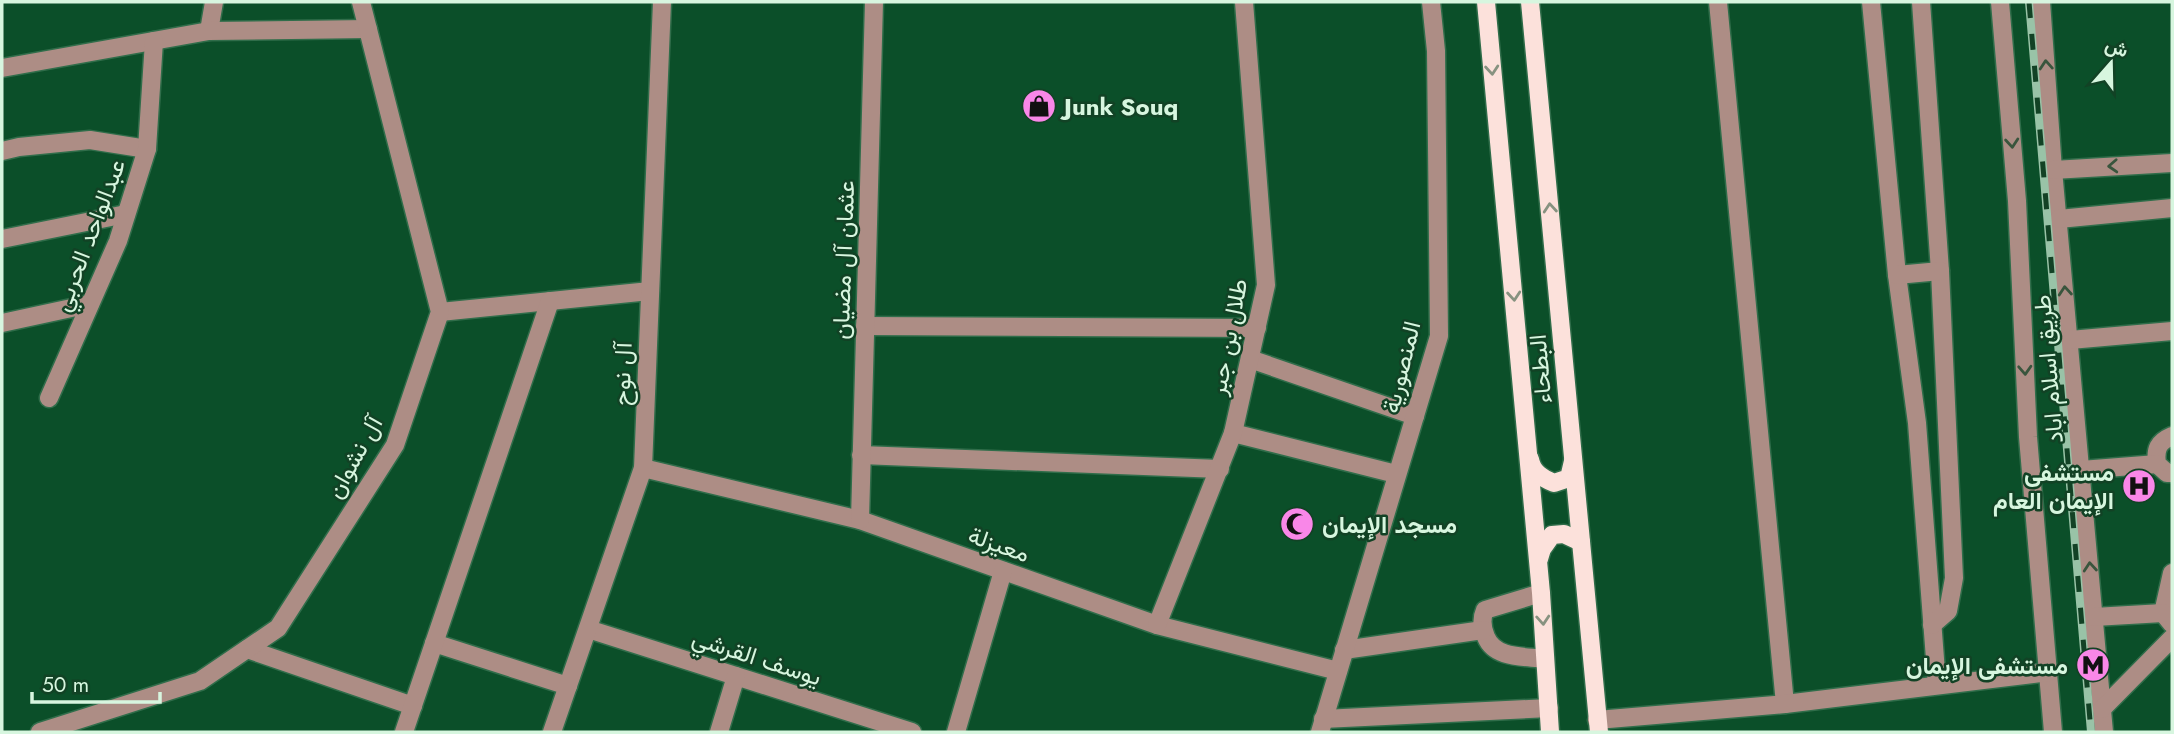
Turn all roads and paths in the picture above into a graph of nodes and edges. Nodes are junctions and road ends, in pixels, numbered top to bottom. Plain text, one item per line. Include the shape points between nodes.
1 (214, 2) edge
2 (361, 2) edge
3 (662, 2) edge
4 (874, 2) edge
5 (1244, 2) edge
6 (1431, 2) edge
7 (1486, 2) edge
8 (1531, 2) edge
9 (1718, 2) edge
10 (1871, 2) edge
11 (1921, 2) edge
12 (2000, 2) edge
13 (2041, 2) edge
14 (368, 29) junction
15 (209, 32) junction
16 (154, 41) junction
17 (2, 68) edge
18 (147, 149) junction
19 (2, 151) edge
20 (2172, 163) edge
21 (2053, 170) junction
22 (2172, 208) edge
23 (126, 214) junction
24 (2059, 219) junction
25 (2, 239) edge
26 (1940, 271) junction
27 (1897, 275) junction
28 (650, 290) junction
29 (550, 301) junction
30 (90, 304) junction
31 (440, 312) junction
32 (2, 323) edge
33 (865, 326) junction
34 (1256, 328) junction
35 (2172, 331) edge
36 (2070, 340) junction
37 (1250, 359) junction
38 (49, 398) dead end
39 (1415, 416) junction
40 (1233, 433) junction
41 (2172, 436) edge
42 (1528, 452) junction
43 (862, 455) junction
44 (1574, 459) junction
45 (643, 468) junction
46 (1220, 469) junction
47 (2165, 469) edge
48 (2081, 470) junction
49 (1396, 474) junction
50 (860, 520) junction
51 (1581, 542) junction
52 (1538, 561) junction
53 (1003, 571) junction
54 (2172, 573) edge
55 (1541, 593) junction
56 (2094, 617) junction
57 (2168, 618) edge
58 (1157, 625) junction
59 (1932, 625) junction
60 (588, 629) junction
61 (1483, 630) junction
62 (2172, 638) edge
63 (434, 643) junction
64 (247, 649) junction
65 (1344, 650) junction
66 (1545, 659) junction
67 (1338, 671) junction
68 (2049, 672) junction
69 (736, 676) junction
70 (1937, 685) junction
71 (568, 686) junction
72 (1785, 704) junction
73 (413, 706) junction
74 (1549, 708) junction
75 (2102, 709) junction
76 (1321, 726) edge
77 (1598, 726) edge
78 (41, 732) edge
79 (404, 732) edge
80 (552, 732) edge
81 (719, 732) edge
82 (912, 732) edge
83 (956, 732) edge
84 (1550, 732) edge
85 (2053, 732) edge
86 (2104, 732) edge

1 - 15 street
2 - 14 street
3 - 28 street, آل نوح
4 - 33 street, عثمان آل مضيان
5 - 34 street, طلال بن جبر via 1266,285
6 - 39 street, المنصورية via 1436,51 1439,336
7 -> 42 main road, البطحاء
44 -> 8 main road, البطحاء
9 - 72 street
10 - 27 street
11 - 26 street
12 -> 68 street, طريق اسلام اباد via 2017,201 2028,438
21 -> 13 street, طريق اسلام اباد
14 - 15 street
14 - 31 street
15 - 16 street
16 - 17 street
16 - 18 street, عبدالواحد الحربي
18 - 19 street via 90,140
18 - 23 street, عبدالواحد الحربي
20 -> 21 street
21 - 24 street, طريق اسلام اباد
22 - 24 street
23 - 25 street
23 - 30 street, عبدالواحد الحربي
36 -> 24 street, طريق اسلام اباد
26 - 27 street
26 - 59 street via 1954,578 1948,611
27 - 59 street via 1917,423
28 - 29 street
28 - 45 street, آل نوح
29 - 31 street
29 - 63 street
30 - 32 street
30 - 38 street, عبدالواحد الحربي
31 - 64 street, آل نشوان via 395,445 278,628
33 - 34 street
33 - 43 street, عثمان آل مضيان
34 - 37 street, طلال بن جبر
35 - 36 street
36 - 48 street, طريق اسلام اباد
37 - 39 street
37 - 40 street, طلال بن جبر
39 - 49 street, المنصورية
40 - 46 street, طلال بن جبر
40 - 49 street
41 - 47 street via 2162,440 2155,451
42 - 44 main road via 1537,474 1554,483 1569,478
42 - 52 main road, البطحاء
43 - 46 street
43 - 50 street, عثمان آل مضيان
44 - 51 main road, البطحاء
45 - 50 street, معيزلة
45 - 60 street, آل نوح
46 - 58 street, طلال بن جبر
47 - 48 street
56 -> 48 street, طريق اسلام اباد
49 - 65 street, المنصورية
50 - 53 street, معيزلة
51 - 52 main road via 1564,534 1552,535
51 - 77 main road, البطحاء
52 - 55 main road, البطحاء
53 - 58 street, معيزلة
53 - 83 street
54 - 57 street
55 - 61 street via 1485,610
55 -> 66 main road, البطحاء
56 - 57 street
56 - 75 street, طريق اسلام اباد
58 - 67 street, معيزلة
59 - 70 street
60 - 69 street, يوسف القرشي
60 - 71 street, آل نوح
61 - 65 street
61 - 66 street via 1499,653
62 - 75 street
63 - 71 street
63 - 73 street
64 - 73 street
64 - 78 street, آل نشوان via 200,681
65 - 67 street, المنصورية
66 - 74 main road, البطحاء
67 - 76 street, المنصورية
68 - 70 street
68 - 85 street, طريق اسلام اباد
69 - 81 street
69 - 82 street, يوسف القرشي
70 - 72 street
71 - 80 street, آل نوح
72 - 77 street
73 - 79 street
74 - 76 street
74 - 84 main road, البطحاء
75 - 86 street, طريق اسلام اباد

